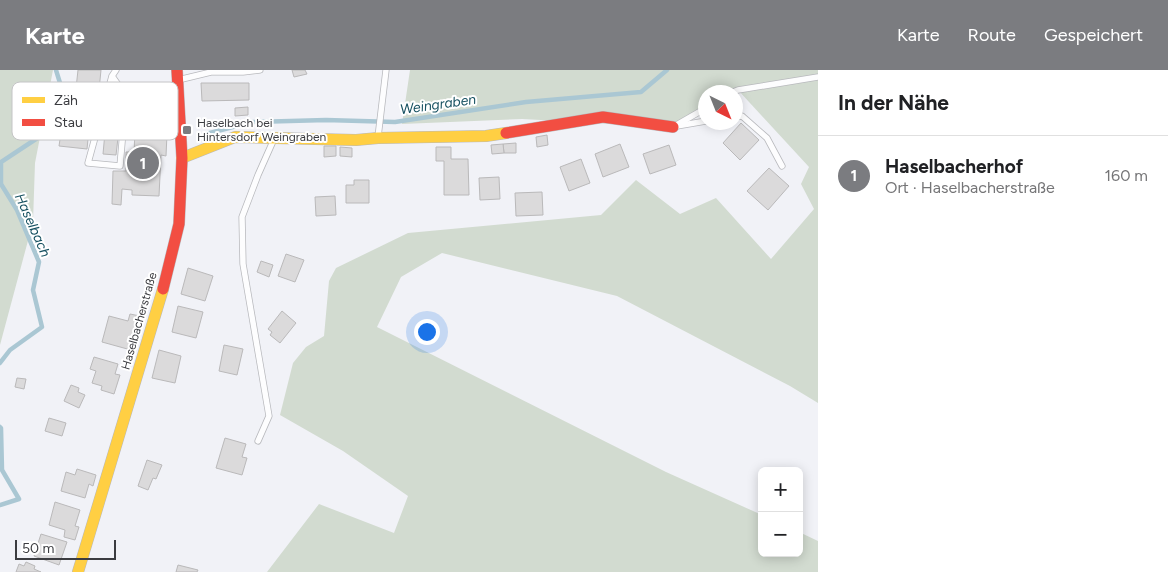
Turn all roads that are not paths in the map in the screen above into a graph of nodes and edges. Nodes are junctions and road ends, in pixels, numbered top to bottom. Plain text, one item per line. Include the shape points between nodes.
1 (116, 70) edge
2 (260, 70) edge
3 (386, 70) edge
4 (177, 75) edge
5 (112, 76) junction
6 (818, 77) edge
7 (110, 82) edge
8 (116, 82) edge
9 (743, 89) edge
10 (178, 92) edge
11 (698, 113) edge
12 (743, 117) edge
13 (698, 122) edge
14 (673, 127) junction
15 (275, 138) junction
16 (378, 138) junction
17 (94, 140) edge
18 (122, 140) edge
19 (182, 158) junction
20 (782, 166) dead end
21 (258, 441) dead end
22 (78, 572) edge

1 - 5 lane
2 - 4 lane
3 - 16 lane
5 - 7 lane
5 - 8 lane
6 - 9 lane
10 - 19 street, Haselbacherstraße
11 - 14 lane
12 - 20 lane via 767,138
13 - 14 lane
14 - 16 street via 603,117 486,136
15 - 16 street
15 - 19 street via 235,136
15 - 21 lane via 242,217 243,264 270,416
17 - 18 lane via 88,162 120,166
19 - 22 street, Haselbacherstraße via 179,224 167,276

